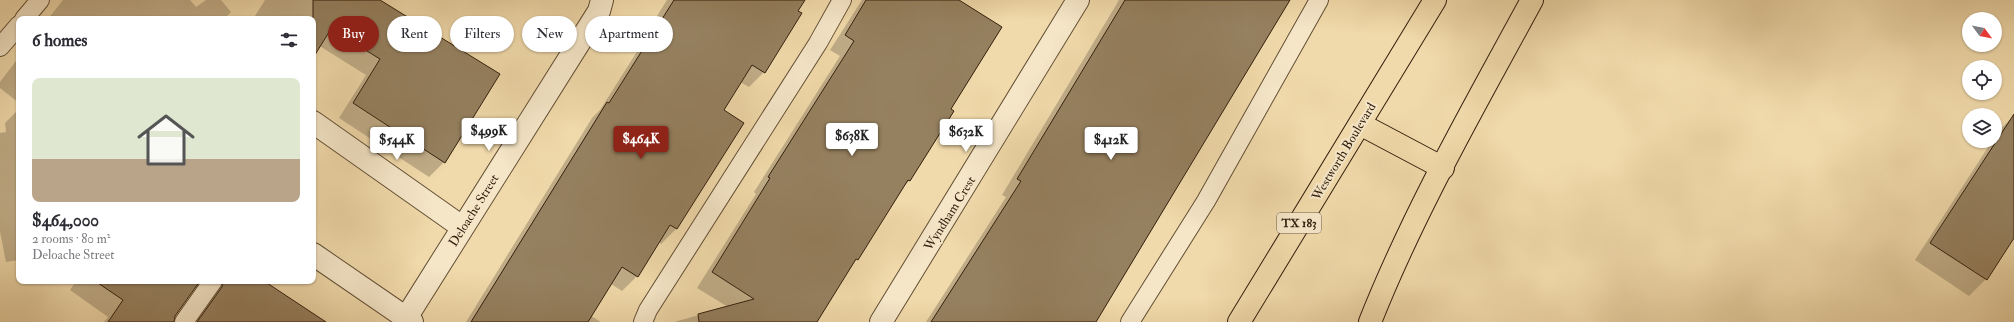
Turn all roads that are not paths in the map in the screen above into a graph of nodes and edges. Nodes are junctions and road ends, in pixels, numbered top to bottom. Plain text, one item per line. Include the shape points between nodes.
1 (40, 0) edge
2 (602, 0) edge
3 (842, 0) edge
4 (1078, 0) edge
5 (1319, 0) edge
6 (1435, 0) edge
7 (1532, 0) edge
8 (27, 16) edge
9 (16, 28) edge
10 (0, 47) edge
11 (316, 124) edge
12 (1360, 124) junction
13 (1443, 168) junction
14 (462, 227) junction
15 (316, 256) edge
16 (211, 284) edge
17 (409, 320) edge
18 (184, 322) edge
19 (643, 322) edge
20 (881, 322) edge
21 (1130, 322) edge
22 (1239, 322) edge
23 (1370, 322) edge

1 - 8 lane
2 - 14 street, Deloache Street via 599,10
3 - 19 lane via 818,43 648,310
4 - 20 street, Wyndham Crest
5 - 21 lane via 1206,200
6 - 12 main road, Westworth Boulevard / TX 183
7 - 13 main road
9 - 10 lane
11 - 14 street
12 - 13 main road
12 - 22 main road, Westworth Boulevard / TX 183
13 - 23 main road
14 - 17 street, Deloache Street
15 - 17 street
16 - 18 lane

